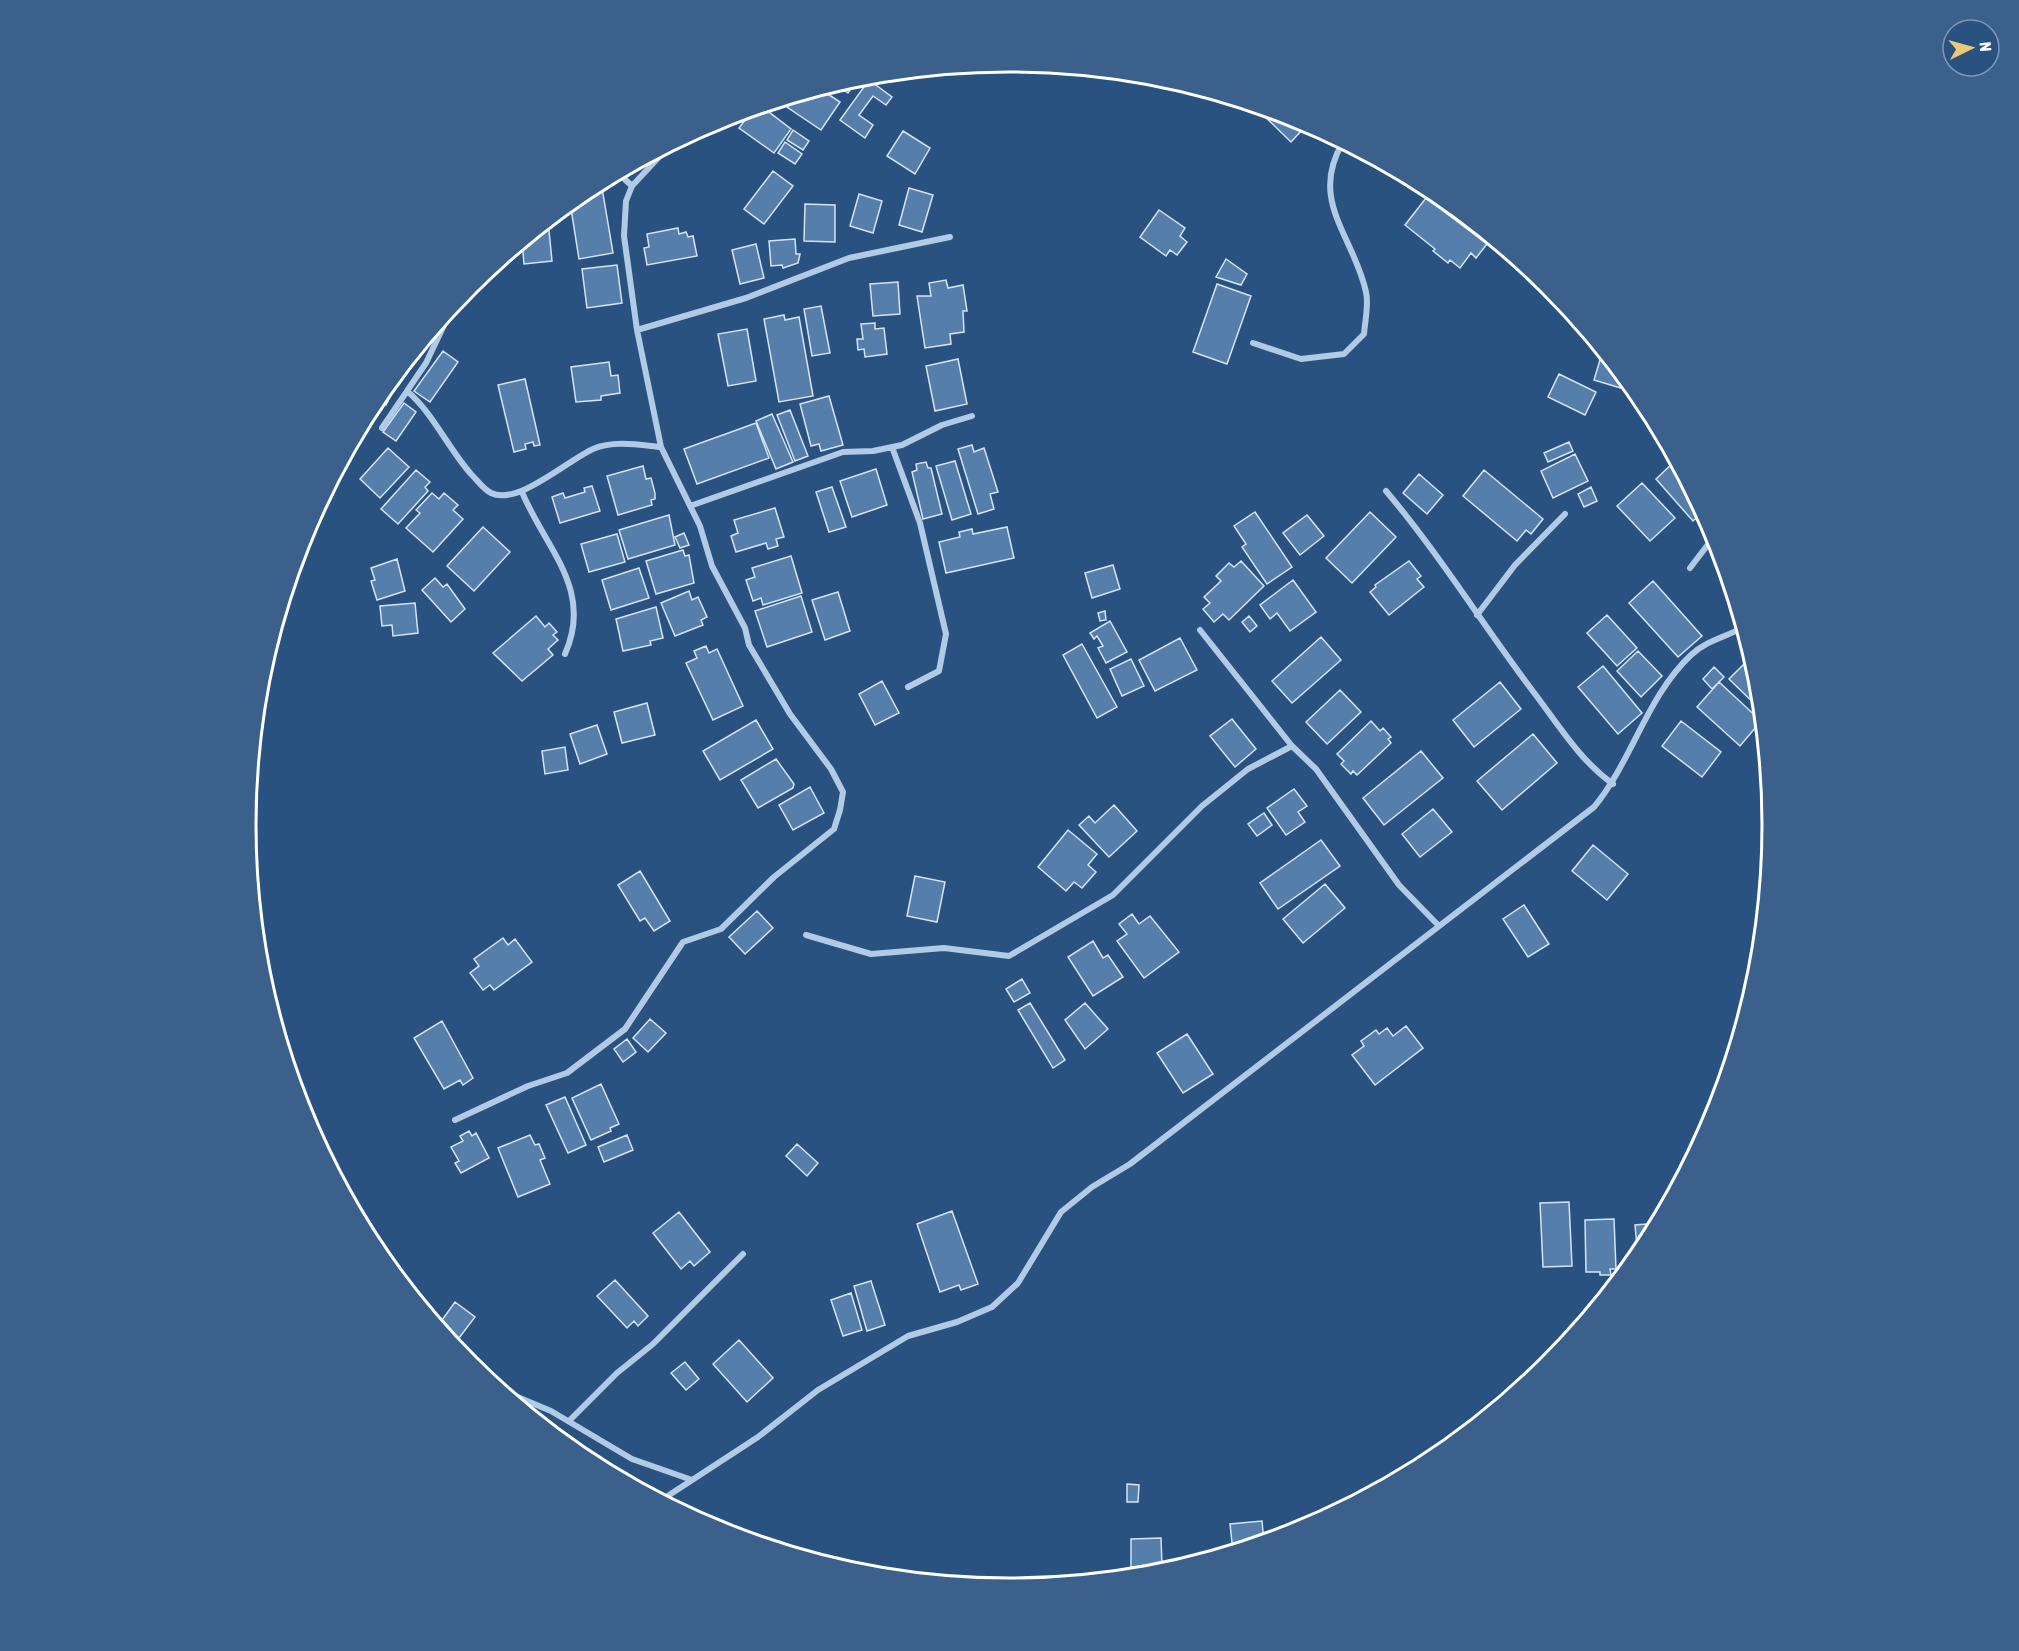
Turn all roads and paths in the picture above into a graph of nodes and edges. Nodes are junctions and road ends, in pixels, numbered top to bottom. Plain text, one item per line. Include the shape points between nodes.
1 (1341, 149) edge
2 (655, 161) edge
3 (624, 179) edge
4 (632, 186) junction
5 (950, 237) dead end
6 (637, 330) junction
7 (441, 332) edge
8 (1253, 343) dead end
9 (407, 391) junction
10 (972, 416) dead end
11 (382, 428) dead end
12 (661, 447) junction
13 (892, 447) junction
14 (1386, 491) dead end
15 (522, 492) junction
16 (690, 506) junction
17 (1564, 514) dead end
18 (1709, 544) edge
19 (1690, 568) dead end
20 (1477, 615) junction
21 (1200, 630) dead end
22 (1737, 630) edge
23 (565, 654) dead end
24 (908, 687) dead end
25 (1292, 746) junction
26 (1613, 784) junction
27 (1438, 925) junction
28 (806, 935) dead end
29 (455, 1120) dead end
30 (743, 1254) dead end
31 (521, 1398) edge
32 (569, 1421) junction
33 (692, 1480) junction
34 (667, 1496) edge

1 - 8 street via 1328,185 1367,293 1364,334 1344,354 1301,359
2 - 4 street
3 - 4 street
4 - 6 street via 626,201 624,236
5 - 6 street via 849,258 746,298
6 - 12 street
7 - 9 street
9 - 11 street
9 - 15 street via 422,404 453,452 491,493 502,496
10 - 13 street
12 - 15 street via 620,444 594,448
12 - 16 street
13 - 16 street via 843,452
13 - 24 street via 920,523 946,634 939,670
14 - 20 street
15 - 23 street via 532,517 569,579 573,618
16 - 29 street via 712,566 745,628 749,645 843,792 834,829 774,877 721,929 683,942 625,1029 567,1073 528,1086
17 - 20 street via 1509,572
18 - 19 street
20 - 26 street via 1569,739 1595,771
21 - 25 street
22 - 26 street via 1711,640 1672,675
25 - 27 street via 1317,769 1399,885
25 - 28 street via 1248,769 1202,806 1113,895 1009,956 944,948 871,954
26 - 27 street via 1594,807
27 - 33 street via 1130,1164 1074,1199 1018,1283 992,1307 908,1336 818,1390 758,1437
30 - 32 street
31 - 32 street
32 - 33 street via 632,1459
33 - 34 street

